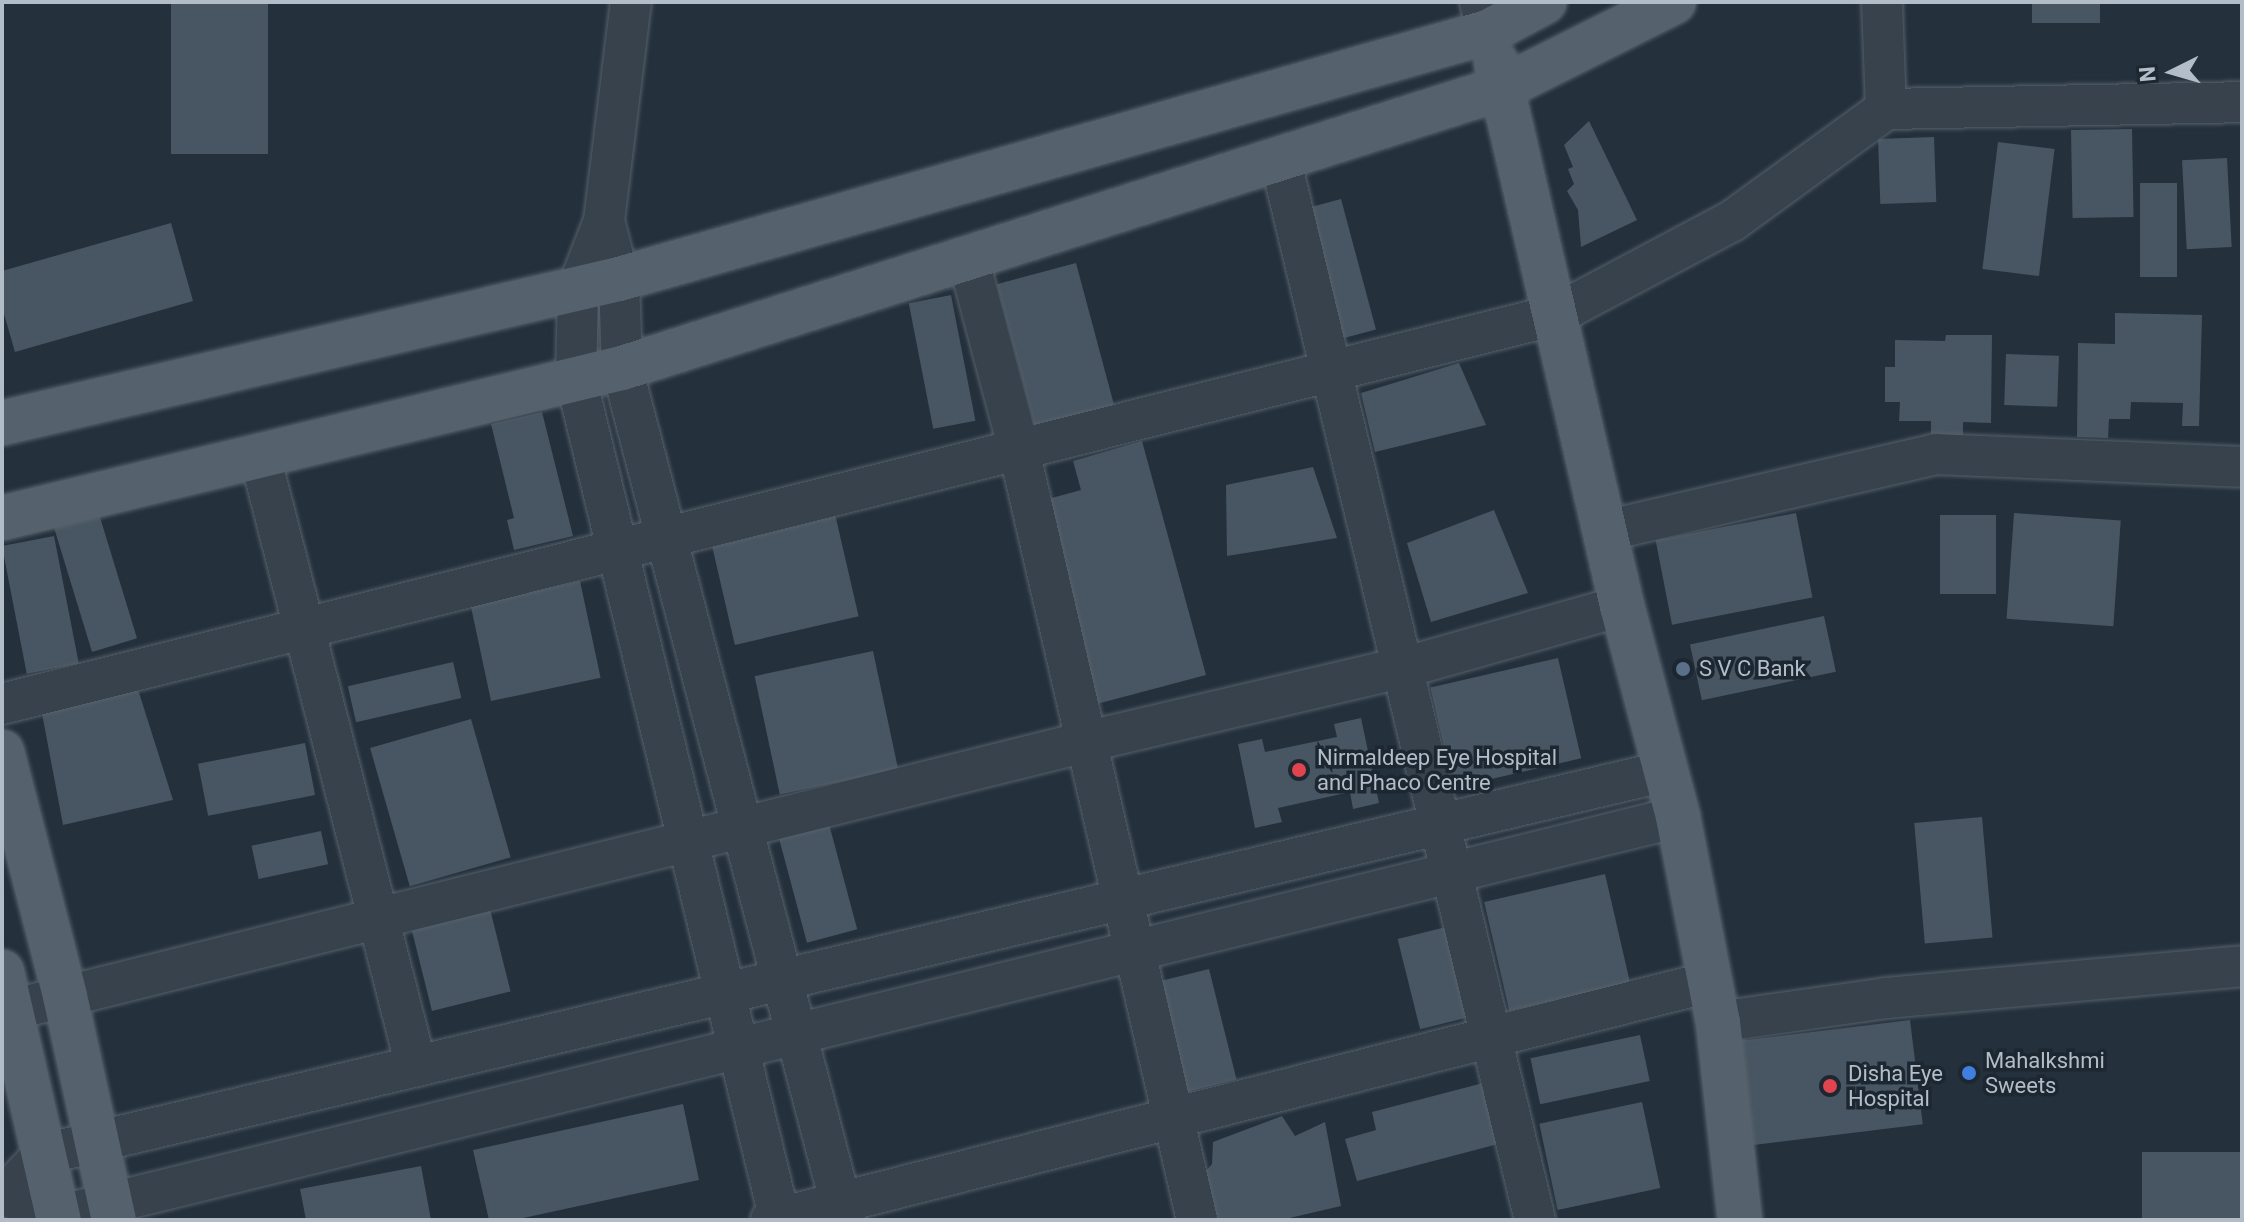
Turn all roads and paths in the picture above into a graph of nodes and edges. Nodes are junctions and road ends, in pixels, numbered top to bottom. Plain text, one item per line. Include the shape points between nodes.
1 (631, 2) edge
2 (1544, 2) edge
3 (1674, 2) edge
4 (1882, 2) edge
5 (1484, 17) edge
6 (1502, 88) junction
7 (2242, 102) edge
8 (1886, 109) junction
9 (1280, 158) junction
10 (968, 258) junction
11 (598, 284) junction
12 (1555, 315) junction
13 (622, 368) junction
14 (1328, 370) junction
15 (576, 379) junction
16 (2, 423) edge
17 (1019, 450) junction
18 (260, 456) junction
19 (2242, 467) edge
20 (2, 518) edge
21 (1605, 531) junction
22 (666, 539) junction
23 (618, 551) junction
24 (1622, 606) junction
25 (304, 628) junction
26 (1406, 667) junction
27 (2, 704) edge
28 (1085, 742) junction
29 (2, 752) edge
30 (1666, 771) junction
31 (1678, 817) junction
32 (1439, 824) junction
33 (742, 827) junction
34 (688, 841) junction
35 (1450, 873) junction
36 (1121, 900) junction
37 (377, 919) junction
38 (1132, 951) junction
39 (2242, 966) edge
40 (782, 978) junction
41 (7, 991) edge
42 (725, 992) junction
43 (65, 996) junction
44 (1714, 1002) junction
45 (797, 1036) junction
46 (1490, 1039) junction
47 (738, 1050) junction
48 (416, 1066) junction
49 (1174, 1117) junction
50 (96, 1142) junction
51 (44, 1154) junction
52 (4, 1195) edge
53 (112, 1211) edge
54 (843, 1212) edge
55 (59, 1218) edge
56 (777, 1219) edge
57 (1197, 1220) edge
58 (1535, 1220) edge
59 (1740, 1220) edge

1 - 11 street
2 - 5 main road
3 - 6 main road
4 - 8 street
5 - 6 main road
5 - 11 main road
6 - 9 main road
6 - 12 main road
7 - 8 street
8 - 12 street via 1732,221
9 - 10 main road
9 - 14 street
10 - 13 main road
10 - 17 street
11 - 13 street
11 - 15 street
11 - 16 main road
12 - 14 street
12 - 21 main road
13 - 15 main road
13 - 22 street
14 - 17 street
14 - 26 street
15 - 18 main road
15 - 23 street
17 - 22 street
17 - 28 street
18 - 20 main road
18 - 25 street
19 - 21 street via 1936,454
21 - 24 main road
22 - 23 street
22 - 33 street
23 - 25 street
23 - 34 street
24 - 26 street
24 - 30 main road
25 - 27 street
25 - 37 street
26 - 28 street
26 - 32 street
28 - 33 street
28 - 36 street
29 - 43 main road
30 - 31 main road
30 - 32 street
31 - 35 street
31 - 44 main road
32 - 35 street
32 - 36 street
33 - 34 street
33 - 40 street
34 - 37 street
34 - 42 street
35 - 38 street
35 - 46 street
36 - 38 street
36 - 40 street
37 - 43 street
37 - 48 street
38 - 45 street
38 - 49 street
39 - 44 street via 1886,998
40 - 42 street
40 - 45 street
41 - 43 street
41 - 51 main road
42 - 47 street
42 - 48 street
43 - 50 main road
44 - 46 street
44 - 59 main road
45 - 47 street
45 - 54 street
46 - 49 street
46 - 58 street
47 - 53 street
47 - 56 street
48 - 50 street
49 - 54 street
49 - 57 street
50 - 51 street
50 - 53 main road
51 - 52 street
51 - 55 main road
52 - 55 street
53 - 55 street
54 - 56 street

